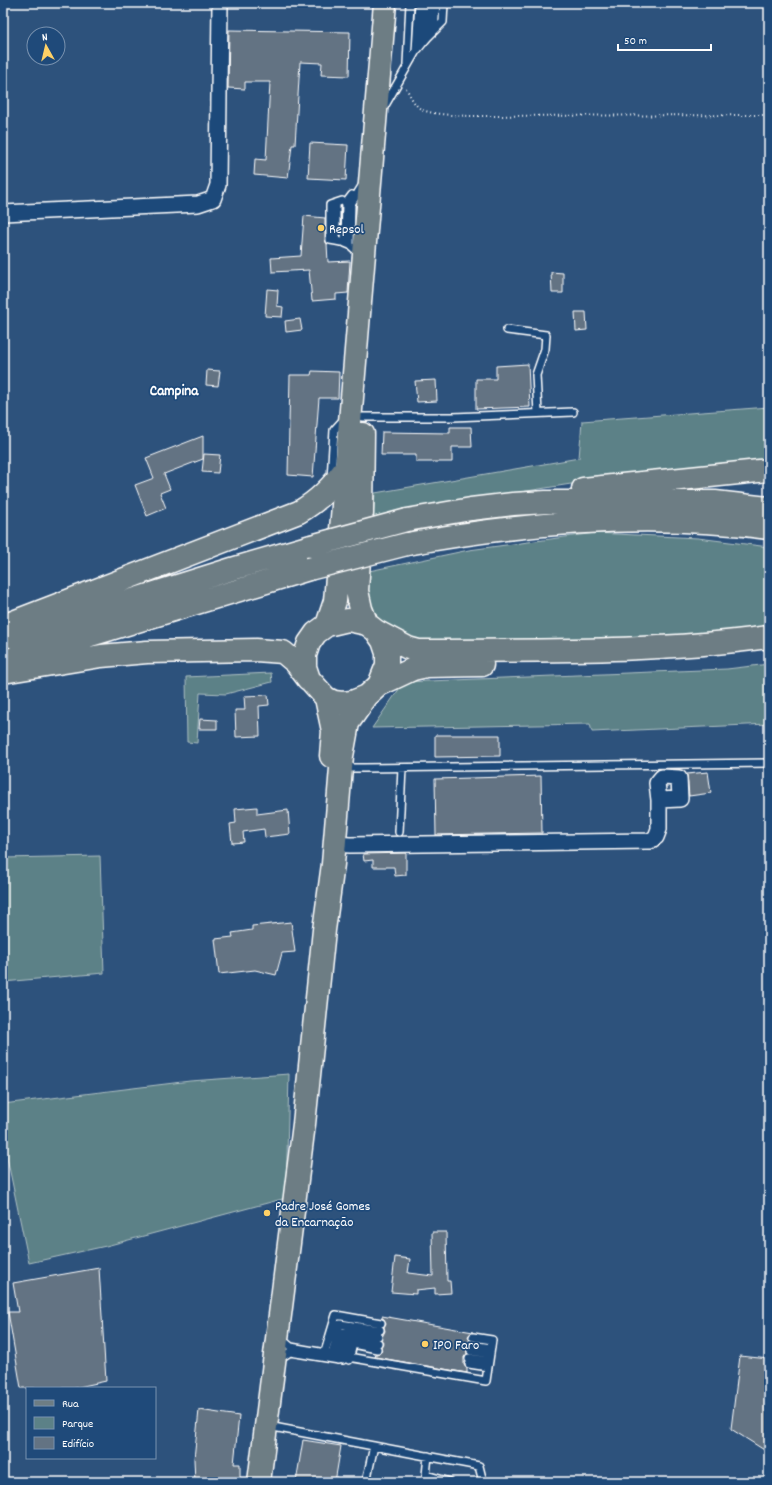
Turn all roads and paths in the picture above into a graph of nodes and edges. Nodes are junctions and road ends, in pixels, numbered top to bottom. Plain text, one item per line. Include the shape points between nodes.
1 (220, 3) edge
2 (385, 3) edge
3 (410, 3) edge
4 (419, 3) edge
5 (425, 3) edge
6 (430, 3) edge
7 (436, 3) edge
8 (440, 3) edge
9 (444, 3) edge
10 (436, 29) junction
11 (428, 37) junction
12 (422, 44) junction
13 (416, 51) junction
14 (407, 66) junction
15 (401, 77) junction
16 (769, 115) edge
17 (376, 121) junction
18 (374, 143) junction
19 (372, 168) junction
20 (362, 187) junction
21 (353, 195) junction
22 (339, 202) junction
23 (3, 213) edge
24 (347, 247) junction
25 (507, 330) dead end
26 (573, 412) dead end
27 (538, 413) junction
28 (357, 414) junction
29 (347, 466) junction
30 (769, 470) edge
31 (331, 488) junction
32 (769, 508) edge
33 (471, 509) junction
34 (769, 528) edge
35 (327, 625) junction
36 (3, 626) edge
37 (371, 628) junction
38 (769, 637) edge
39 (3, 640) edge
40 (769, 650) edge
41 (3, 661) edge
42 (3, 672) edge
43 (373, 690) junction
44 (321, 693) junction
45 (769, 763) edge
46 (364, 768) junction
47 (402, 768) junction
48 (345, 774) junction
49 (659, 800) dead end
50 (399, 832) dead end
51 (334, 844) junction
52 (311, 1050) junction
53 (381, 1323) dead end
54 (473, 1337) dead end
55 (282, 1347) junction
56 (336, 1357) junction
57 (489, 1357) junction
58 (266, 1425) junction
59 (374, 1446) junction
60 (428, 1456) junction
61 (259, 1482) edge
62 (366, 1482) edge
63 (450, 1482) edge
64 (483, 1482) edge

1 - 23 street via 218,185 213,199 198,204
2 - 17 main road
3 - 14 lane
4 - 13 lane
5 - 12 lane
6 - 11 lane
7 - 10 lane
8 - 10 lane
9 - 10 lane via 443,22
10 - 11 lane
11 - 12 lane
12 - 13 lane
13 - 14 lane
14 - 15 lane
15 - 16 path via 419,108 432,113 468,116
15 - 17 lane
17 - 18 main road
18 - 19 main road
18 - 28 main road
19 - 20 lane
19 - 24 main road
20 - 21 lane
20 - 24 lane via 351,204
21 - 22 lane
21 - 24 lane via 346,203
22 - 24 lane
22 - 24 lane via 330,205 330,240
24 - 28 main road
25 - 27 lane via 546,335 545,349 536,376
26 - 27 lane
27 - 28 lane via 453,417
28 - 29 main road
28 - 31 lane via 334,430
28 - 37 main road via 362,513 357,591 361,609
29 - 31 main road
29 - 35 main road via 335,601
30 - 33 main road via 542,493 506,499
31 - 36 main road via 299,512
32 - 33 main road via 715,502 609,501 519,504
33 - 39 main road, bridge via 407,520 311,546
34 - 41 main road, bridge via 696,521 544,524 407,544 309,569
35 - 37 main road via 348,620 358,621
35 - 44 main road via 316,633 305,655 309,679
37 - 38 main road via 408,648 419,651 604,650 725,643
37 - 43 main road via 383,641 387,653 387,665
40 - 43 main road via 682,660 427,666 404,672
42 - 44 main road via 101,656 147,652 276,650 290,657
43 - 44 main road via 352,702 343,703 334,702
43 - 48 main road via 348,723
44 - 52 main road via 333,730 315,931
45 - 47 lane
46 - 47 lane
46 - 48 lane
46 - 48 lane via 352,768 346,764
47 - 50 lane
48 - 51 main road
49 - 51 street via 659,829 656,837 650,841
51 - 52 main road
52 - 55 main road
53 - 56 lane via 336,1316
54 - 57 lane via 492,1340
55 - 56 lane
55 - 58 main road
56 - 56 lane via 345,1331 378,1339 353,1344
56 - 57 lane via 486,1381
57 - 57 lane via 470,1354
58 - 59 lane
58 - 61 main road
59 - 60 lane
59 - 62 lane
60 - 63 lane via 426,1475
60 - 64 lane via 479,1466

